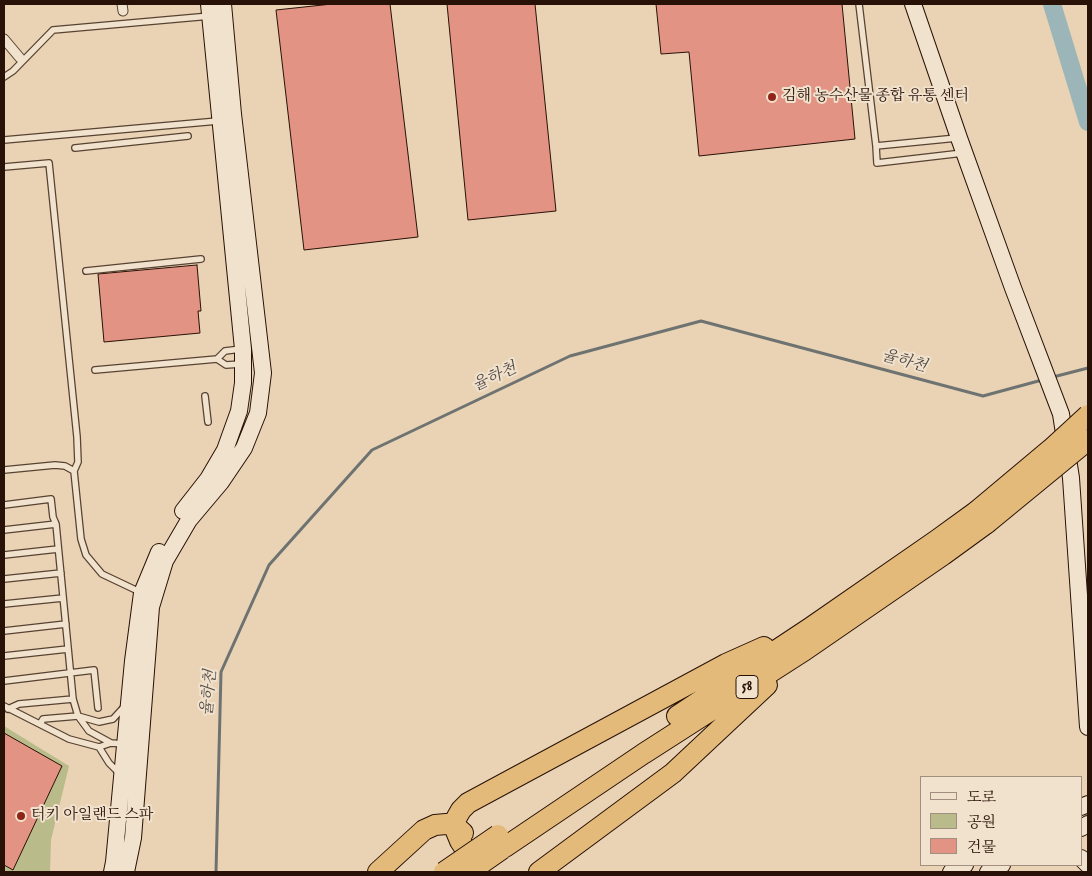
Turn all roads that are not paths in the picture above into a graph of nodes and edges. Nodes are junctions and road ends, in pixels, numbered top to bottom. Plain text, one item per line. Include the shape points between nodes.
1 (223, 4) edge
2 (859, 4) edge
3 (913, 4) edge
4 (209, 10) edge
5 (4, 39) edge
6 (20, 58) dead end
7 (4, 77) edge
8 (220, 120) junction
9 (188, 136) dead end
10 (4, 140) edge
11 (876, 146) junction
12 (962, 146) junction
13 (75, 148) dead end
14 (4, 167) edge
15 (201, 259) dead end
16 (86, 271) dead end
17 (243, 357) junction
18 (217, 359) junction
19 (96, 370) dead end
20 (205, 396) dead end
21 (1088, 415) edge
22 (208, 422) dead end
23 (1088, 440) edge
24 (4, 470) edge
25 (74, 471) junction
26 (4, 505) edge
27 (982, 517) junction
28 (56, 524) junction
29 (4, 530) edge
30 (58, 549) junction
31 (4, 555) edge
32 (61, 573) junction
33 (4, 579) edge
34 (142, 593) junction
35 (63, 598) junction
36 (4, 604) edge
37 (66, 624) junction
38 (810, 628) junction
39 (4, 631) edge
40 (68, 649) junction
41 (805, 650) junction
42 (4, 656) edge
43 (71, 674) junction
44 (4, 681) edge
45 (73, 699) junction
46 (130, 701) junction
47 (6, 707) edge
48 (98, 708) dead end
49 (78, 716) junction
50 (40, 724) junction
51 (1088, 727) edge
52 (126, 744) junction
53 (99, 748) junction
54 (123, 777) junction
55 (453, 824) junction
56 (501, 841) junction
57 (963, 866) edge
58 (1000, 866) edge
59 (112, 872) edge
60 (126, 872) edge
61 (378, 872) edge
62 (444, 872) edge
63 (469, 872) edge
64 (480, 872) edge
65 (489, 872) edge
66 (539, 872) edge
67 (951, 872) edge
68 (988, 872) edge

1 - 52 main road via 264,374 258,413 244,448 189,520 165,561 152,607
2 - 11 lane
3 - 12 main road
4 - 7 lane via 53,30
4 - 8 main road
5 - 6 street
8 - 10 lane
8 - 17 main road
9 - 13 lane
11 - 12 lane
11 - 12 lane via 877,163
12 - 51 main road via 1062,414 1071,478
14 - 25 lane via 49,163 75,413 78,462
15 - 16 lane
17 - 18 lane via 226,365
17 - 18 lane via 225,350
17 - 34 main road via 239,411 226,450 155,558
18 - 19 lane
20 - 22 lane
21 - 27 highway, 58, bridge
23 - 27 highway, 58, bridge
24 - 25 lane via 55,465
25 - 34 lane via 81,539 86,555 102,574
26 - 28 lane via 51,500
27 - 38 highway, 58 via 937,540
27 - 41 highway, 58 via 943,556
28 - 29 lane
28 - 30 lane
30 - 31 lane
30 - 32 lane
32 - 33 lane
32 - 35 lane
34 - 46 main road
35 - 36 lane
35 - 37 lane
37 - 39 lane
37 - 40 lane
38 - 55 highway via 726,664 477,798 461,810
38 - 56 highway, 58
40 - 42 lane
40 - 43 lane
41 - 56 highway, 58
41 - 66 highway via 673,773
43 - 44 lane
43 - 45 lane
43 - 48 lane via 94,670
45 - 47 lane
45 - 49 lane
46 - 49 lane via 112,720 100,722
46 - 52 main road
47 - 50 lane
49 - 50 lane via 43,720
49 - 52 lane via 89,731
50 - 53 lane via 69,739
52 - 53 lane
52 - 54 main road
52 - 60 main road via 133,838
53 - 54 lane
54 - 59 main road
55 - 61 highway via 435,825 424,830
55 - 64 highway via 460,842
55 - 65 highway
56 - 62 highway, 58, bridge
56 - 63 highway, 58, bridge
57 - 67 main road
58 - 68 main road

